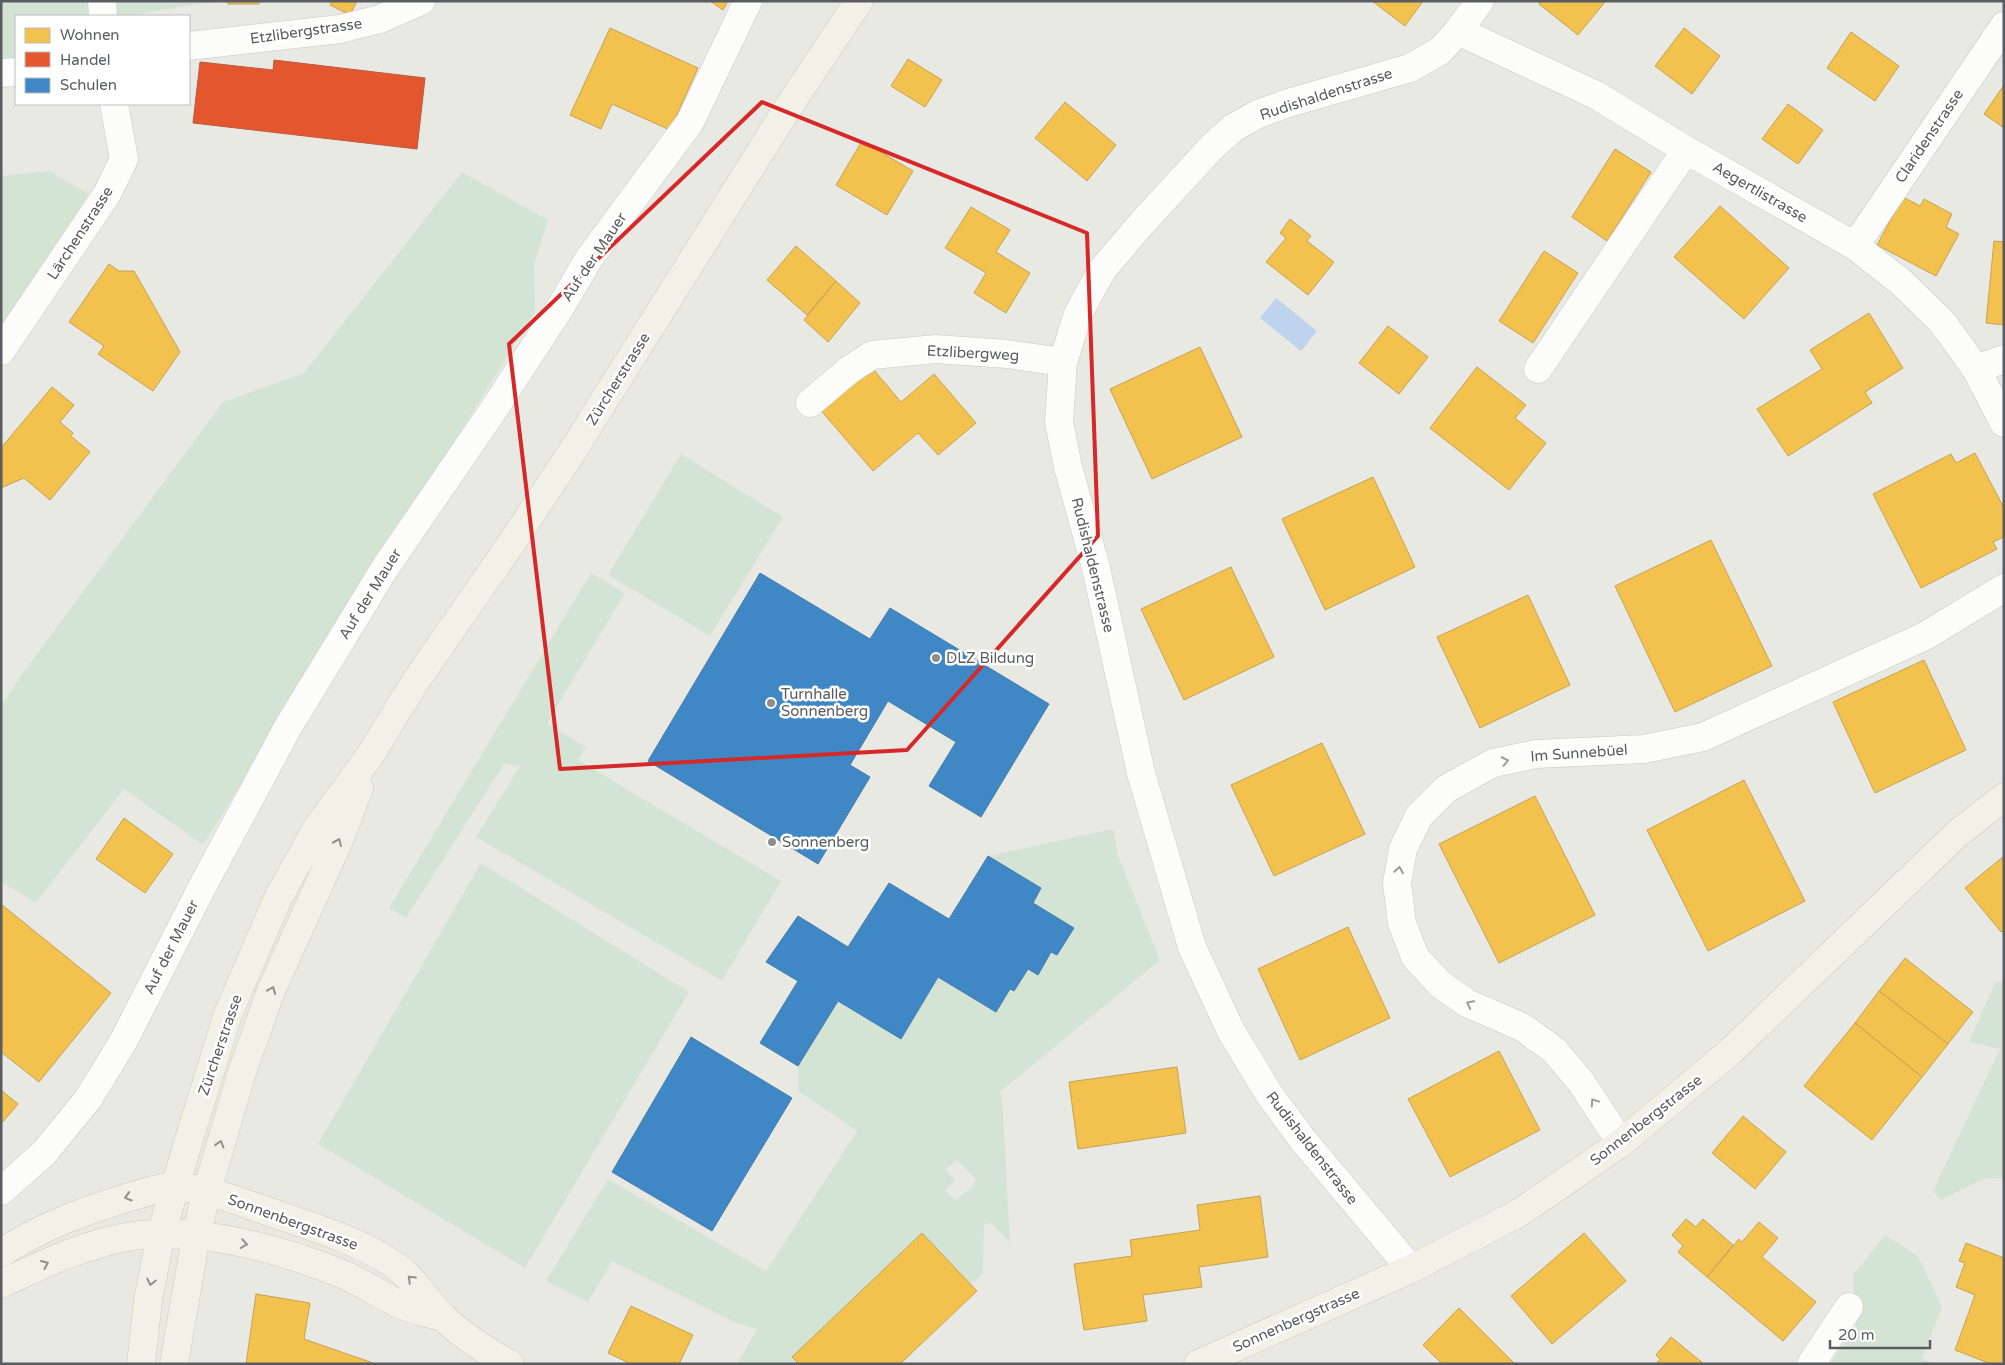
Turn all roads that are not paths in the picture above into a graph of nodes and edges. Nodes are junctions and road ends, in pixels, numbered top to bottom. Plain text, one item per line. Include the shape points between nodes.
1 (102, 1) edge
2 (421, 1) edge
3 (748, 1) edge
4 (859, 1) edge
5 (1480, 1) edge
6 (103, 15) edge
7 (2004, 26) edge
8 (1458, 31) junction
9 (190, 46) edge
10 (15, 72) edge
11 (1, 74) edge
12 (114, 105) edge
13 (1686, 150) junction
14 (1855, 246) junction
15 (1, 351) edge
16 (2004, 359) edge
17 (1063, 362) junction
18 (1538, 369) dead end
19 (1976, 369) junction
20 (810, 403) dead end
21 (2004, 423) edge
22 (2004, 588) edge
23 (371, 754) junction
24 (2004, 797) edge
25 (1622, 1143) junction
26 (176, 1186) junction
27 (1, 1191) edge
28 (207, 1191) junction
29 (162, 1234) junction
30 (196, 1236) junction
31 (1, 1253) edge
32 (1411, 1269) junction
33 (1, 1284) edge
34 (1849, 1307) dead end
35 (442, 1317) junction
36 (141, 1364) edge
37 (174, 1364) edge
38 (510, 1364) edge
39 (1198, 1364) edge
40 (1811, 1364) edge

1 - 6 street
2 - 9 street, Etzlibergstrasse via 380,19 340,29
3 - 27 street, Auf der Mauer via 690,122 588,260 492,412 385,568 288,727 200,889 123,1042 88,1099 44,1153
4 - 23 main road, Zürcherstrasse via 791,103 570,455 415,682
5 - 8 street, Rudishaldenstrasse
7 - 14 street, Claridenstrasse
8 - 13 street, Aegertlistrasse via 1596,95
8 - 17 street, Rudishaldenstrasse via 1440,51 1410,68 1286,104 1258,114 1234,128 1212,147 1102,270 1078,314
10 - 11 street
12 - 15 street, Lärchenstrasse via 124,159 106,194
13 - 14 street, Aegertlistrasse
13 - 18 street
14 - 19 street, Aegertlistrasse via 1901,282 1943,323
16 - 19 street
17 - 20 street, Etzlibergweg via 936,349 872,355
17 - 32 street, Rudishaldenstrasse via 1059,422 1068,467 1096,568 1142,773 1192,948 1231,1031 1269,1094 1303,1140
19 - 21 street, Aegertlistrasse
25 -> 22 street, Im Sunnebüel via 1581,1082 1554,1050 1522,1027 1467,1003 1440,984 1415,957 1402,923 1398,883 1403,849 1419,816 1446,790 1493,763 1536,754 1644,749 1703,737 1924,636
23 - 26 main road, Zürcherstrasse via 317,828 278,898 228,1014
28 -> 23 main road, Zürcherstrasse via 242,1072 271,991 340,838
24 - 25 main road, Sonnenbergstrasse via 1958,833 1732,1051
25 - 32 main road, Sonnenbergstrasse via 1519,1213
26 - 28 main road, Sonnenbergstrasse
26 - 29 main road, Zürcherstrasse
26 -> 31 main road via 90,1209 29,1236
28 - 30 main road, Zürcherstrasse
35 -> 28 main road, Sonnenbergstrasse via 409,1276 368,1250 314,1226
29 - 30 main road, Sonnenbergstrasse
33 -> 29 main road via 83,1249 118,1239
29 -> 36 main road, Zürcherstrasse via 148,1300
30 -> 35 main road, Sonnenbergstrasse via 252,1245 303,1259 345,1275 400,1305
30 - 37 main road, Zürcherstrasse
32 - 39 main road, Sonnenbergstrasse
34 - 40 street
35 - 38 main road, Sonnenbergstrasse

